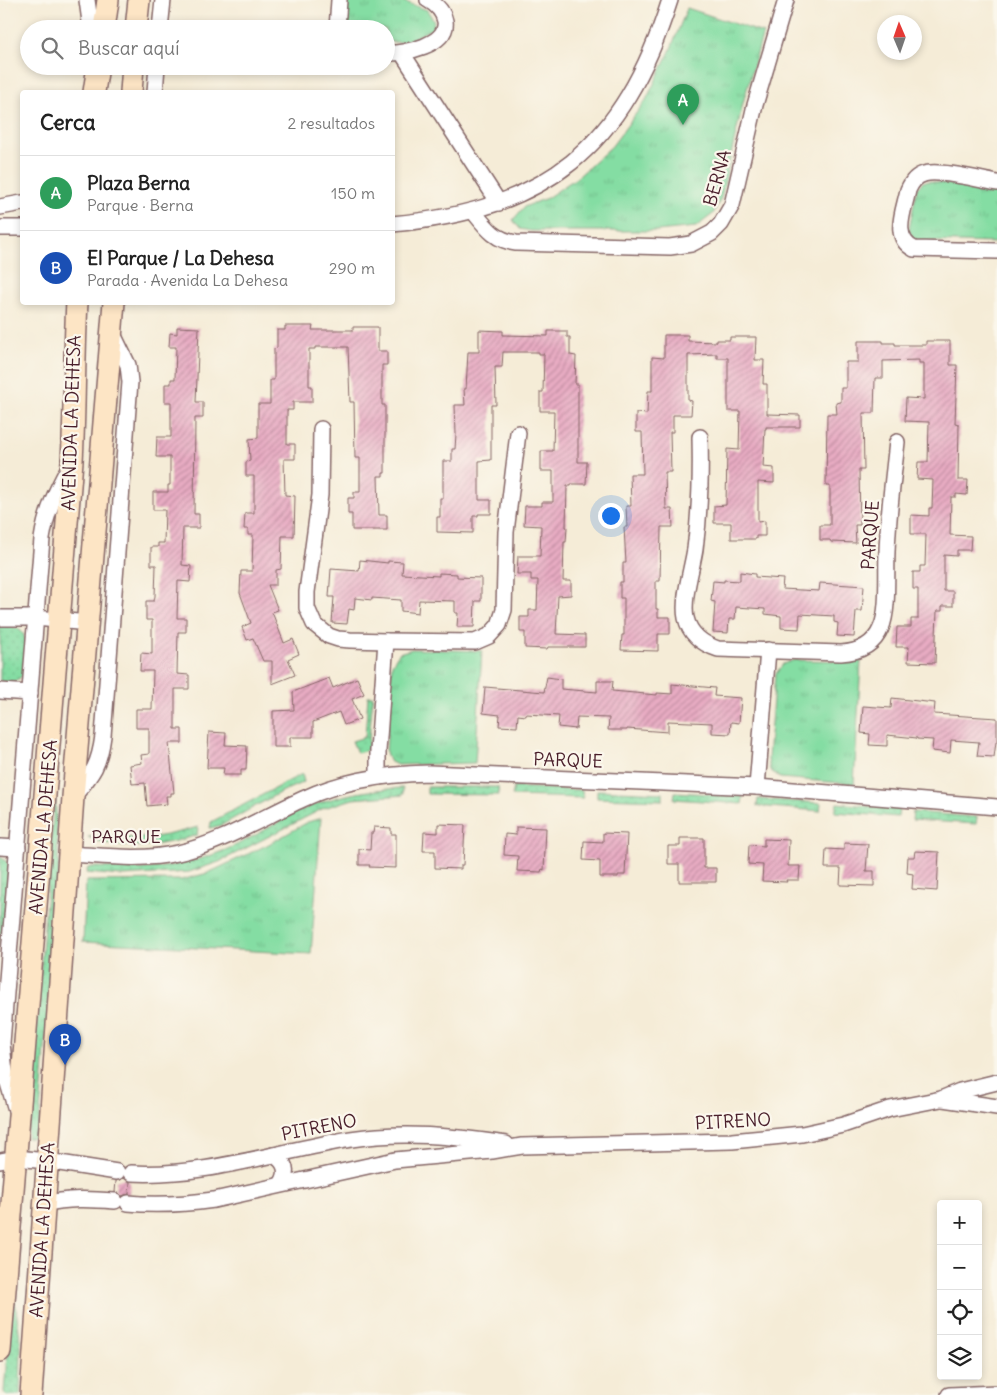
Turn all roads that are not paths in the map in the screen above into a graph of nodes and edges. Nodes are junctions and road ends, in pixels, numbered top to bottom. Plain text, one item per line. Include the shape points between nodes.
1 (87, 0) edge
2 (108, 0) edge
3 (139, 0) edge
4 (163, 0) edge
5 (339, 0) edge
6 (428, 0) edge
7 (670, 0) edge
8 (786, 0) edge
9 (90, 20) edge
10 (105, 20) edge
11 (137, 20) edge
12 (161, 20) edge
13 (338, 20) edge
14 (395, 53) edge
15 (402, 53) junction
16 (97, 75) edge
17 (132, 75) edge
18 (157, 75) edge
19 (94, 90) edge
20 (131, 90) edge
21 (155, 90) edge
22 (997, 183) edge
23 (20, 203) edge
24 (499, 203) junction
25 (0, 207) edge
26 (473, 211) junction
27 (395, 224) edge
28 (0, 228) edge
29 (20, 228) edge
30 (997, 251) edge
31 (77, 305) edge
32 (114, 305) edge
33 (112, 331) junction
34 (321, 429) dead end
35 (518, 433) dead end
36 (700, 437) dead end
37 (897, 442) dead end
38 (72, 461) junction
39 (0, 618) edge
40 (36, 618) junction
41 (60, 620) junction
42 (88, 623) junction
43 (386, 641) junction
44 (768, 650) junction
45 (0, 691) edge
46 (30, 693) junction
47 (378, 776) junction
48 (757, 787) junction
49 (73, 797) junction
50 (997, 806) edge
51 (0, 847) edge
52 (18, 848) junction
53 (69, 854) junction
54 (4, 971) edge
55 (997, 1082) edge
56 (941, 1099) junction
57 (997, 1107) edge
58 (19, 1122) junction
59 (522, 1146) junction
60 (273, 1155) junction
61 (8, 1160) edge
62 (47, 1161) junction
63 (281, 1184) junction
64 (44, 1204) junction
65 (6, 1212) edge
66 (0, 1351) edge
67 (997, 1394) edge
68 (31, 1395) edge
69 (949, 1395) edge

1 - 9 street
2 - 10 street
3 - 11 street
4 - 12 street
5 - 13 street
6 - 15 street via 443,13 444,30 433,41
7 - 24 street via 636,84 601,134 550,178
8 - 26 street, BERNA via 755,105 732,205 712,233 691,244 670,247 516,243 493,234
14 - 15 street
15 - 24 street
16 - 19 street
17 - 20 street
18 - 21 street
22 - 30 street via 932,172 918,176 908,190 900,229 904,241 914,249
23 - 25 street
24 - 26 street
26 - 27 street
28 - 29 street
31 - 38 street, AVENIDA LA DEHESA
32 - 33 street, AVENIDA LA DEHESA
33 - 42 street, AVENIDA LA DEHESA
33 - 49 street, AVENIDA LA DEHESA via 128,365 130,382 103,736 96,767
34 - 43 street via 320,495 307,608 314,624 329,636
35 - 43 street via 506,532 504,610 499,624 489,636 475,642
36 - 44 street, PARQUE via 700,503 686,620 695,635 709,646
37 - 44 street, PARQUE via 886,552 884,619 878,635 865,646 850,652
38 - 40 street via 51,500 44,525
38 - 41 street, AVENIDA LA DEHESA
39 - 40 street
40 - 41 street
40 - 46 street
41 - 42 street
41 - 58 street, AVENIDA LA DEHESA
42 - 49 street, AVENIDA LA DEHESA
43 - 47 street
44 - 48 street
45 - 46 street
46 - 52 street
47 - 48 street, PARQUE via 429,773
47 - 53 street, PARQUE via 339,785 305,798 210,842 180,852 142,858
48 - 50 street, PARQUE
49 - 53 street, AVENIDA LA DEHESA
51 - 52 street
52 - 54 street
53 - 62 street, AVENIDA LA DEHESA
54 - 58 street via 3,1061
55 - 56 street, PITRENO
56 - 57 street, PITRENO
56 - 59 street, PITRENO via 890,1109 823,1130 782,1137
58 - 61 street, AVENIDA LA DEHESA
59 - 60 street, PITRENO via 441,1136 391,1135 352,1139
59 - 63 street, PITRENO via 395,1160
60 - 62 street, PITRENO via 184,1172 152,1174
60 - 63 street, PITRENO via 285,1167
61 - 62 street, PITRENO
61 - 65 street, AVENIDA LA DEHESA
62 - 64 street, AVENIDA LA DEHESA
63 - 64 street, PITRENO via 194,1203 155,1205 81,1199
64 - 68 street, AVENIDA LA DEHESA
65 - 66 street, AVENIDA LA DEHESA
67 - 69 street

